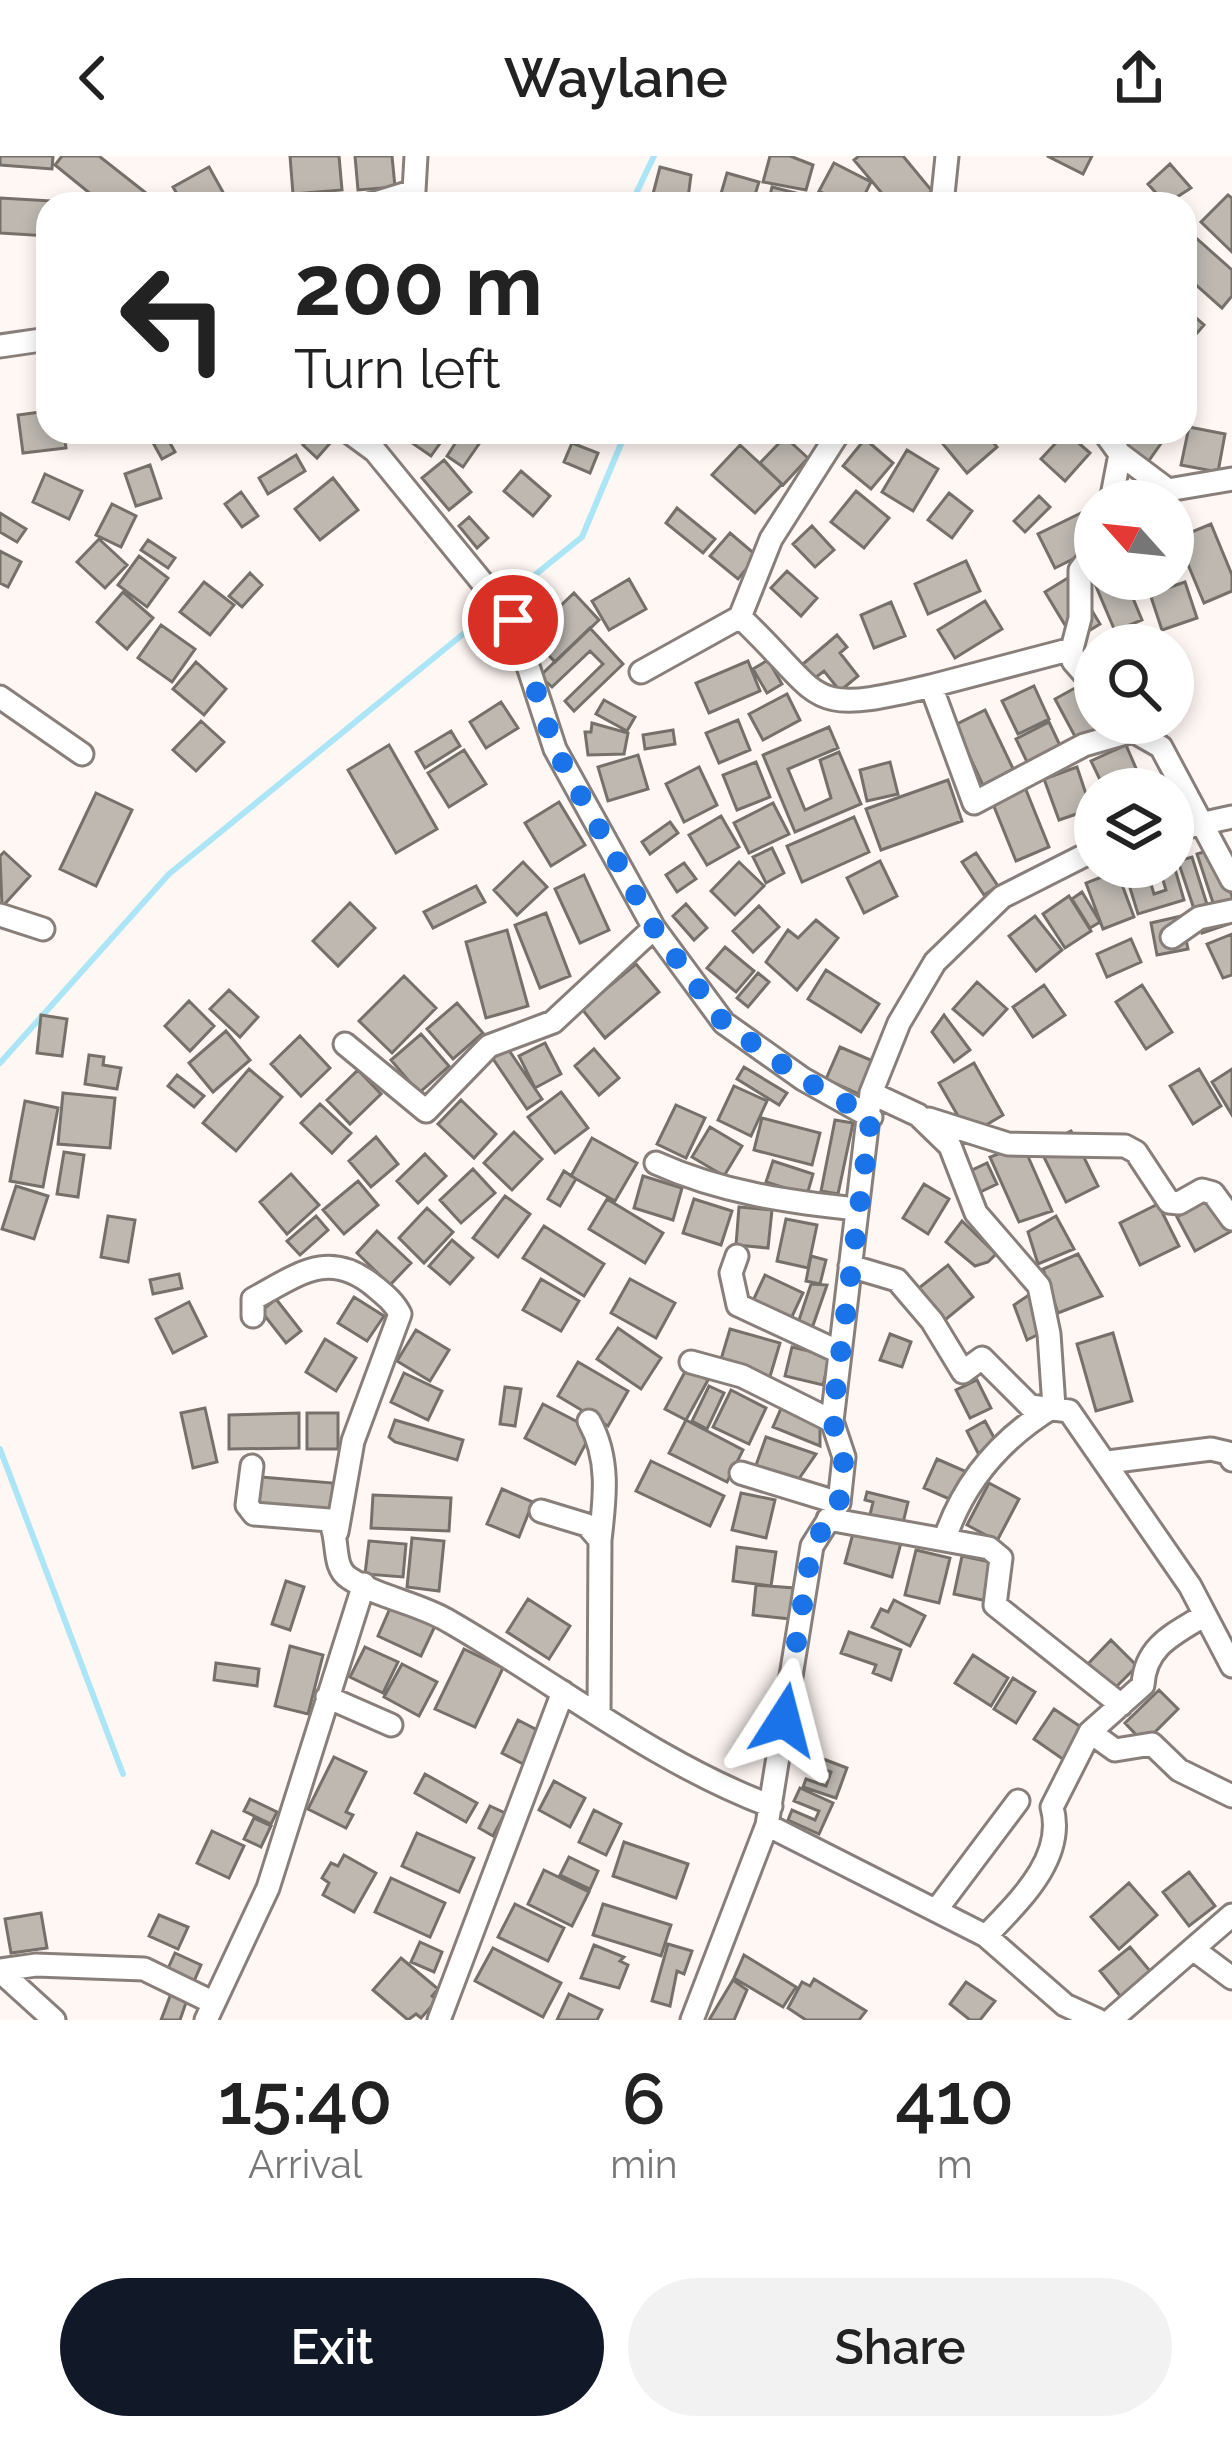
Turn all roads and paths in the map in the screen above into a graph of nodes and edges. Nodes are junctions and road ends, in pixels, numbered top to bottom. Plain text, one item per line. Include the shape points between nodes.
1 (416, 156) edge
2 (947, 156) edge
3 (408, 192) edge
4 (943, 192) edge
5 (36, 341) edge
6 (0, 346) edge
7 (365, 444) edge
8 (831, 444) edge
9 (1113, 444) edge
10 (1120, 454) junction
11 (1232, 479) edge
12 (1115, 480) edge
13 (1081, 600) edge
14 (740, 617) junction
15 (1072, 649) junction
16 (1074, 662) edge
17 (641, 672) dead end
18 (931, 686) junction
19 (0, 697) edge
20 (1086, 744) edge
21 (1156, 744) edge
22 (82, 754) dead end
23 (1232, 817) edge
24 (1197, 823) junction
25 (1194, 824) edge
26 (1074, 861) edge
27 (1232, 880) edge
28 (1232, 910) edge
29 (0, 915) edge
30 (654, 928) junction
31 (44, 929) dead end
32 (1172, 937) dead end
33 (345, 1044) dead end
34 (872, 1093) junction
35 (918, 1115) junction
36 (871, 1117) junction
37 (656, 1163) dead end
38 (857, 1209) junction
39 (1232, 1219) edge
40 (737, 1256) dead end
41 (850, 1266) junction
42 (253, 1316) dead end
43 (838, 1352) junction
44 (691, 1362) dead end
45 (1054, 1407) junction
46 (589, 1420) dead end
47 (832, 1420) junction
48 (1232, 1460) edge
49 (1108, 1462) junction
50 (252, 1466) dead end
51 (741, 1473) dead end
52 (541, 1511) dead end
53 (834, 1511) junction
54 (337, 1532) junction
55 (945, 1538) junction
56 (600, 1540) junction
57 (364, 1584) junction
58 (1205, 1615) junction
59 (1232, 1666) edge
60 (563, 1692) junction
61 (327, 1696) junction
62 (1120, 1705) junction
63 (598, 1714) junction
64 (391, 1725) dead end
65 (1090, 1732) junction
66 (1232, 1796) edge
67 (1018, 1801) dead end
68 (769, 1816) junction
69 (938, 1909) junction
70 (1232, 1916) edge
71 (986, 1936) junction
72 (1192, 1949) junction
73 (0, 1971) edge
74 (1232, 1978) edge
75 (210, 2011) edge
76 (54, 2020) edge
77 (439, 2020) edge
78 (692, 2020) edge
79 (1099, 2020) edge
80 (1111, 2020) edge

1 - 3 street
2 - 4 street
5 - 6 street
7 - 30 street via 513,620 555,749
8 - 14 street via 771,539
9 - 10 street
10 - 11 street via 1168,490
10 - 12 street
13 - 15 street
14 - 17 street
14 - 18 street via 819,698 838,703
15 - 16 street
15 - 18 street
18 - 20 street via 974,803
19 - 22 street
21 - 24 street via 1183,782
23 - 24 street
24 - 25 street
24 - 27 street
26 - 34 street via 1002,897 935,962 899,1023
28 - 32 street via 1199,918
29 - 31 street
30 - 33 street via 553,1022 489,1046 426,1111
30 - 36 street via 724,1023
34 - 35 street
34 - 36 street
35 - 39 street via 1008,1144 1125,1145 1169,1202 1202,1190
35 - 45 street via 950,1146 976,1213 1039,1286
36 - 38 street
37 - 38 street via 782,1201
38 - 41 street
40 - 43 street via 731,1273 738,1305
41 - 43 street
41 - 45 street via 897,1280 932,1321 955,1367 963,1372 982,1358 1030,1406
42 - 54 street via 254,1298 336,1265 373,1285 400,1314 353,1441
43 - 47 street
44 - 47 street via 742,1376
45 - 49 street via 1069,1412
45 - 55 street via 988,1459
46 - 56 street via 601,1442 606,1491
47 - 53 street via 844,1457
48 - 49 street via 1211,1449
49 - 58 street
50 - 54 street via 247,1505 254,1514 312,1516
51 - 53 street
52 - 56 street via 587,1525
53 - 55 street
53 - 68 street via 812,1546
54 - 57 street via 338,1565
55 - 62 street via 1001,1558 994,1605
56 - 63 street
57 - 60 street via 424,1607
57 - 61 street
58 - 59 street
58 - 62 street via 1158,1644 1144,1663 1143,1685
60 - 63 street
60 - 77 street
61 - 64 street
61 - 75 street via 268,1888
62 - 65 street
63 - 68 street
65 - 66 street via 1115,1750 1152,1744 1179,1771
65 - 71 street via 1052,1807 1059,1832 1044,1865
67 - 69 street
68 - 69 street
68 - 78 street
69 - 71 street
70 - 72 street
71 - 79 street via 1065,2005
72 - 74 street
72 - 80 street
73 - 75 street via 144,1969
73 - 76 street

